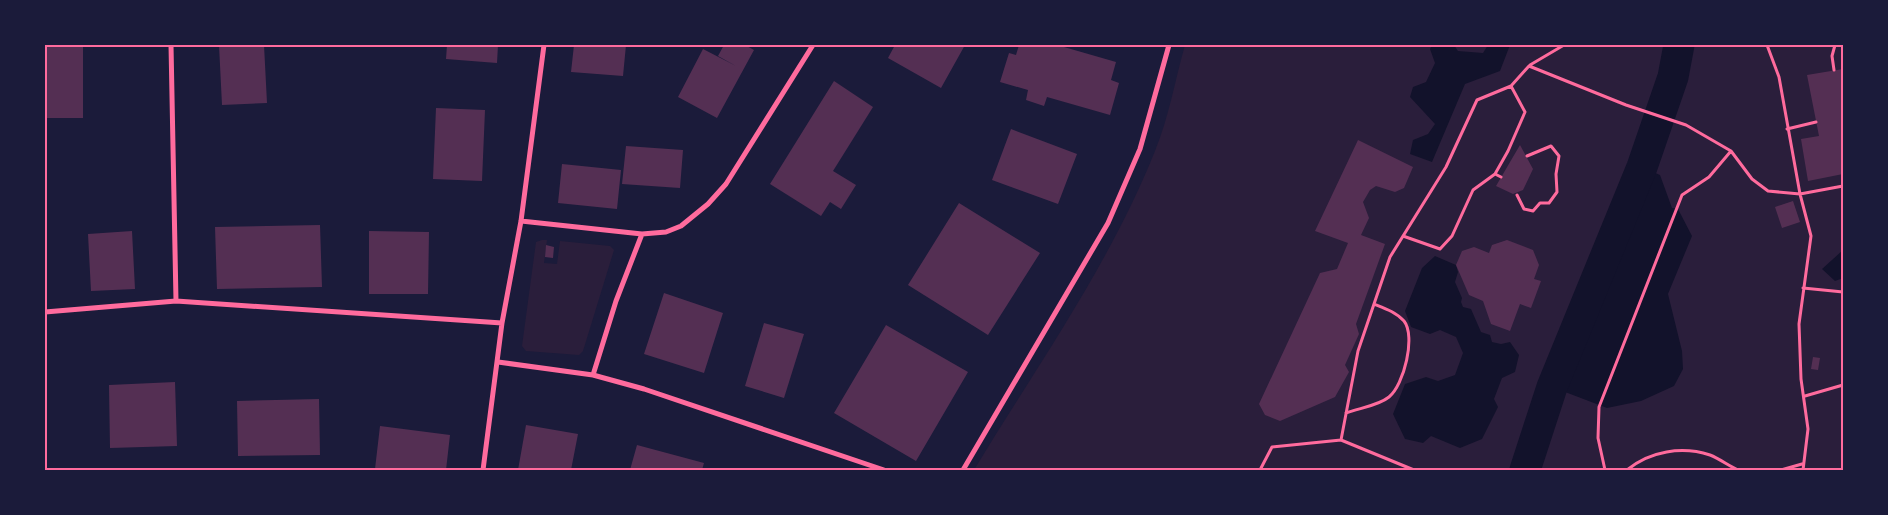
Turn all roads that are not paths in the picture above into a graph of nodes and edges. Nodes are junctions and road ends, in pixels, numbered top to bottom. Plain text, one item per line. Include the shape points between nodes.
1 (171, 45) edge
2 (544, 45) edge
3 (813, 45) edge
4 (1169, 45) edge
5 (521, 221) junction
6 (642, 234) junction
7 (176, 301) junction
8 (45, 312) edge
9 (502, 323) junction
10 (498, 362) junction
11 (593, 375) junction
12 (482, 470) edge
13 (884, 470) edge
14 (963, 470) edge

1 - 7 street
2 - 5 street
3 - 6 street via 726,184 708,204 681,226 666,232
4 - 14 street via 1140,149 1108,223
5 - 6 street
5 - 9 street
6 - 11 street via 616,301
7 - 8 street
7 - 9 street
9 - 10 street
10 - 11 street
10 - 12 street
11 - 13 street via 644,389

